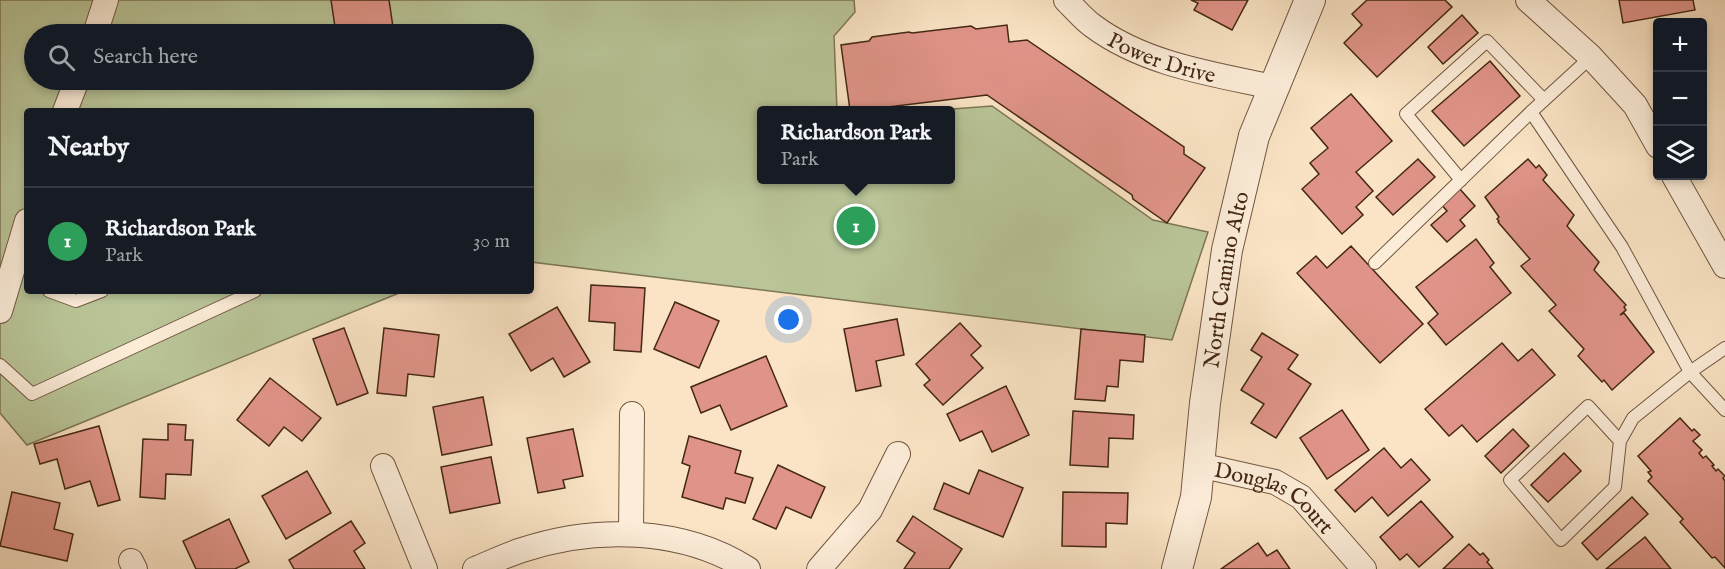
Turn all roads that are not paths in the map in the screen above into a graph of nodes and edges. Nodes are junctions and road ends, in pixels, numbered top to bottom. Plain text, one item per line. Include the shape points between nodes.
1 (106, 0) edge
2 (1066, 0) edge
3 (1310, 0) edge
4 (1528, 0) edge
5 (98, 24) edge
6 (1591, 57) junction
7 (1273, 87) junction
8 (73, 90) edge
9 (1544, 100) junction
10 (66, 108) edge
11 (1531, 112) junction
12 (1653, 137) edge
13 (1461, 180) junction
14 (1676, 180) edge
15 (24, 237) edge
16 (1375, 263) dead end
17 (1725, 266) edge
18 (57, 294) edge
19 (94, 294) edge
20 (249, 294) edge
21 (0, 311) edge
22 (1725, 348) edge
23 (0, 365) edge
24 (1690, 372) junction
25 (1725, 411) edge
26 (632, 414) dead end
27 (1620, 441) junction
28 (898, 454) dead end
29 (1199, 465) junction
30 (384, 466) dead end
31 (630, 534) junction
32 (425, 569) edge
33 (475, 569) edge
34 (748, 569) edge
35 (819, 569) edge
36 (1177, 569) edge
37 (1364, 569) edge

1 - 5 street
2 - 7 street, Power Drive via 1091,25 1122,45 1188,69
3 - 7 street, North Camino Alto
4 - 6 street
6 - 9 lane
6 - 12 street via 1635,105
7 - 29 street, North Camino Alto via 1254,136 1227,250
8 - 10 street
9 - 11 lane
9 - 13 lane via 1487,41 1406,114
11 - 13 lane
11 - 24 lane via 1622,247
13 - 16 lane
14 - 17 street
15 - 21 street via 16,278
18 - 19 lane via 76,301
20 - 23 lane via 32,394
22 - 24 lane
24 - 25 lane
24 - 27 lane via 1633,418
26 - 31 street
27 - 27 lane via 1615,487 1561,540 1510,480 1588,406
28 - 35 street via 870,510
29 - 36 street, North Camino Alto via 1196,496
29 - 37 street, Douglas Court via 1275,482 1301,497
30 - 32 street
31 - 33 street via 575,537 522,550
31 - 34 street via 692,544

